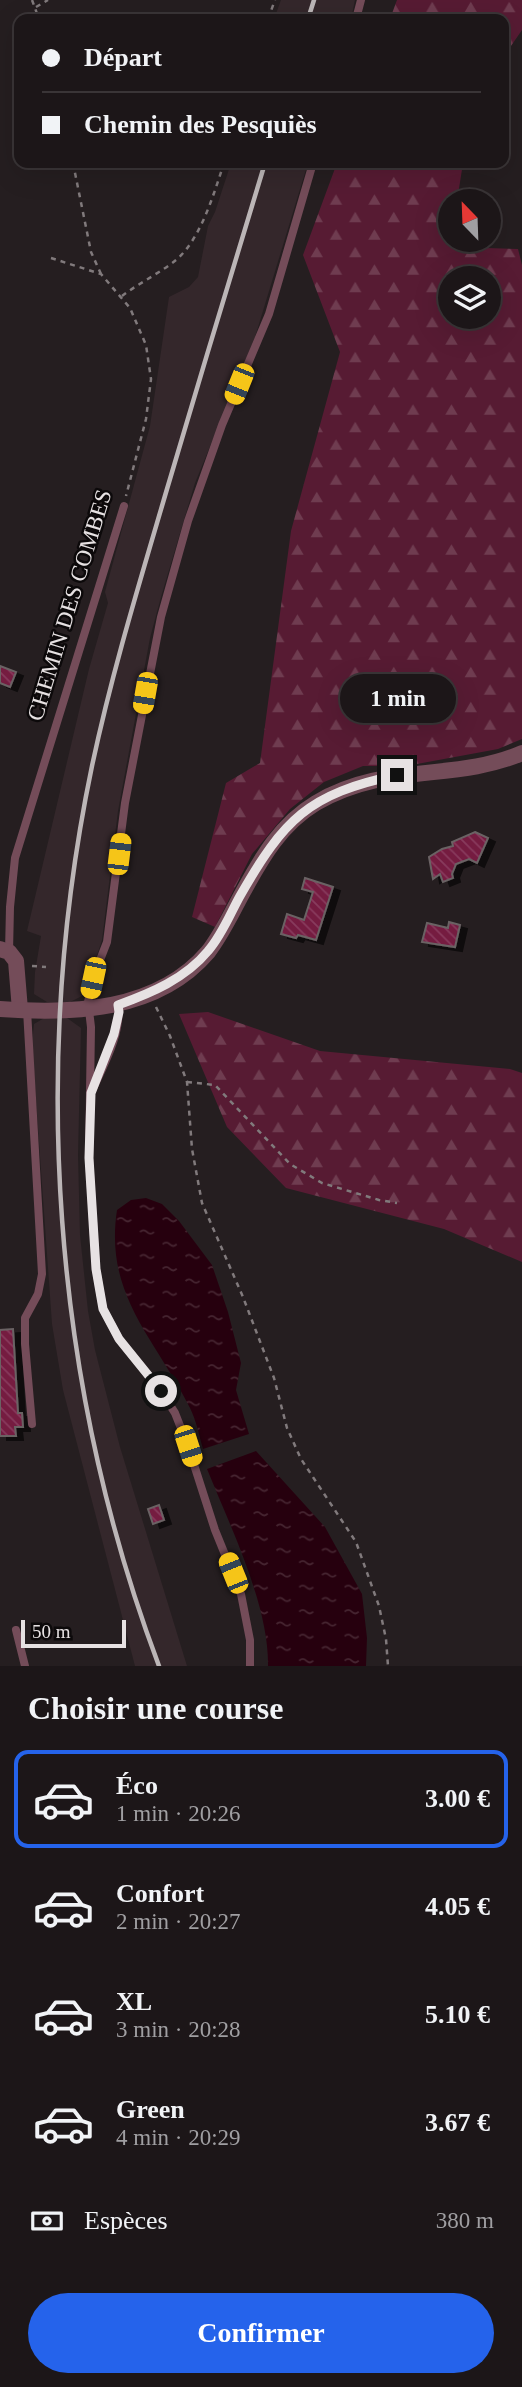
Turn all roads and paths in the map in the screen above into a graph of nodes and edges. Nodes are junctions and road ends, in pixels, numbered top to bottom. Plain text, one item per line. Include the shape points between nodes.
1 (32, 0) edge
2 (48, 0) edge
3 (36, 8) junction
4 (38, 14) edge
5 (74, 168) edge
6 (222, 168) edge
7 (312, 168) edge
8 (51, 258) dead end
9 (102, 274) junction
10 (122, 296) junction
11 (124, 506) joint
12 (522, 753) edge
13 (4, 950) edge
14 (36, 966) dead end
15 (46, 967) dead end
16 (154, 1003) dead end
17 (118, 1005) junction
18 (0, 1009) edge
19 (24, 1010) junction
20 (88, 1010) junction
21 (0, 1015) edge
22 (187, 1082) junction
23 (91, 1093) junction
24 (397, 1203) dead end
25 (32, 1424) dead end
26 (16, 1630) dead end
27 (25, 1666) edge
28 (250, 1666) edge
29 (388, 1666) edge

1 - 3 path
2 - 3 path
3 - 4 path
5 - 9 path via 91,252
6 - 10 path via 206,213 180,257
7 - 20 lane via 269,314 222,425 161,617 125,803 107,942 93,978
8 - 9 path
9 - 10 path, CHEMIN DES COMBES
10 - 11 path, CHEMIN DES COMBES via 146,345 151,370 146,419
11 - 13 lane, CHEMIN DES COMBES via 15,858
12 - 17 street via 475,766 363,782 316,803 281,832 260,860 221,932 194,966 167,985
13 - 19 street, CHEMIN DES COMBES via 16,961
14 - 15 path
16 - 22 path
17 - 20 street
17 - 23 lane via 114,1034
18 - 19 street
19 - 20 street
19 - 21 street
19 - 25 lane via 42,1274 25,1318
20 - 23 lane
22 - 24 path via 215,1085 290,1164 322,1183
22 - 29 path via 202,1203 243,1297 301,1459 356,1542 379,1606
23 - 28 lane via 89,1158 103,1309 119,1339 175,1413 242,1594
26 - 27 lane

